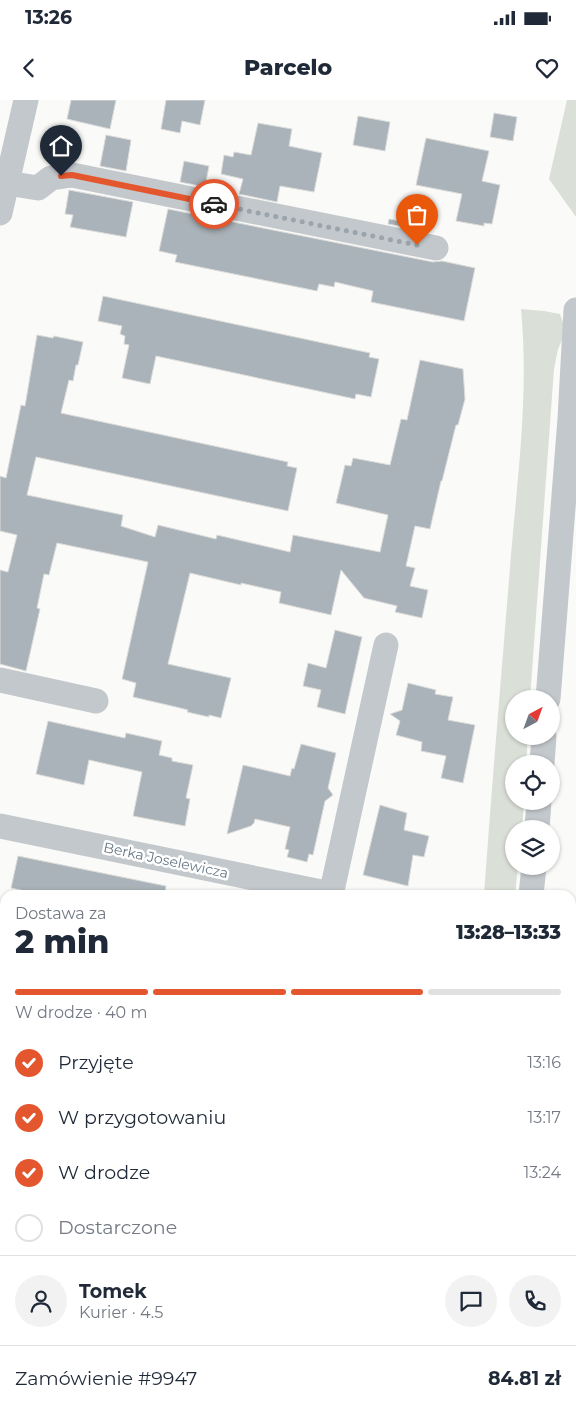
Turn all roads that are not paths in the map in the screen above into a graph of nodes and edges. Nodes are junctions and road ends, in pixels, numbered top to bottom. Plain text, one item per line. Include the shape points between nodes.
1 (26, 100) edge
2 (7, 183) junction
3 (0, 213) edge
4 (436, 248) dead end
5 (576, 310) edge
6 (386, 644) dead end
7 (0, 680) edge
8 (549, 690) edge
9 (96, 701) dead end
10 (0, 826) edge
11 (533, 875) edge
12 (312, 890) edge
13 (332, 890) edge
14 (532, 890) edge

1 - 2 street
2 - 3 street
2 - 4 street via 38,188 51,178 72,175
5 - 8 street
6 - 13 street, Berka Joselewicza
7 - 9 street
10 - 12 street, Berka Joselewicza
11 - 14 street

